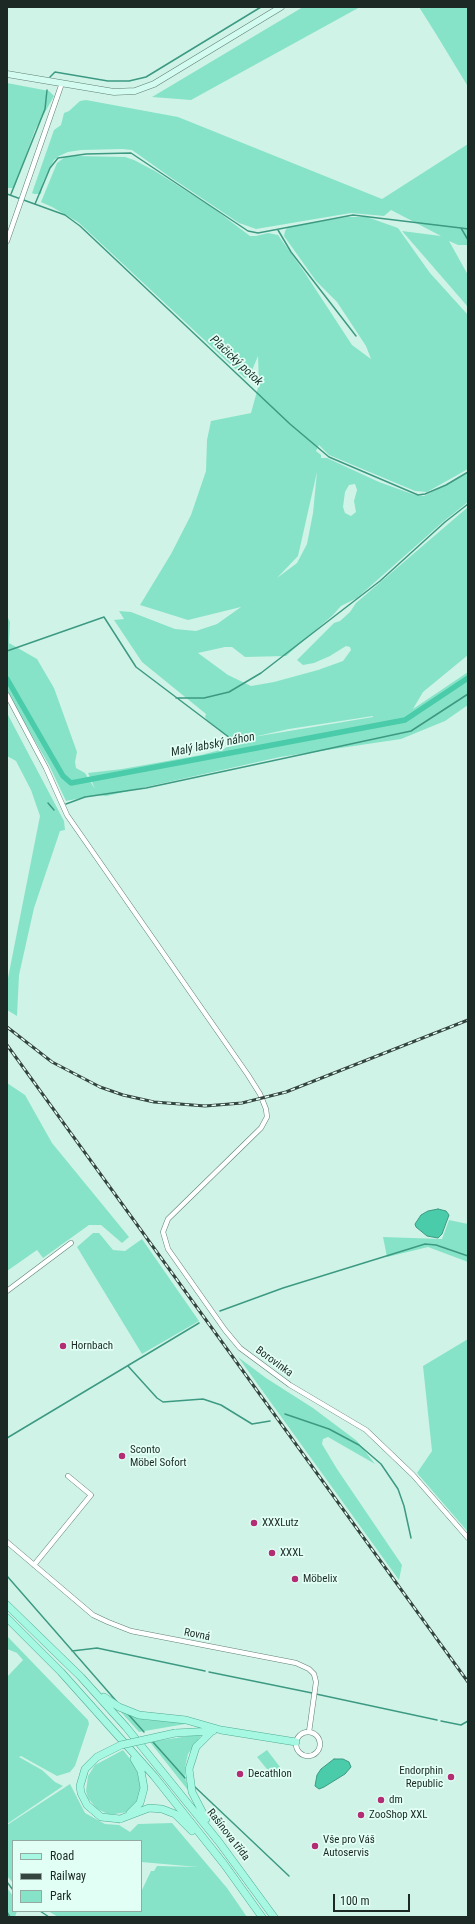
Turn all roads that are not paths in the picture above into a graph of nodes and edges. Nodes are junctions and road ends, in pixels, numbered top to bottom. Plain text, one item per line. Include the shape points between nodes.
1 (281, 7) edge
2 (7, 74) edge
3 (62, 83) junction
4 (7, 241) edge
5 (7, 695) edge
6 (71, 1243) dead end
7 (7, 1291) edge
8 (68, 1476) dead end
9 (468, 1538) edge
10 (7, 1542) edge
11 (34, 1566) junction
12 (7, 1605) edge
13 (7, 1618) edge
14 (81, 1677) junction
15 (221, 1730) junction
16 (212, 1731) junction
17 (309, 1732) junction
18 (117, 1734) junction
19 (296, 1742) junction
20 (123, 1818) junction
21 (219, 1842) junction
22 (213, 1851) junction
23 (262, 1917) edge
24 (274, 1917) edge

1 - 3 main road via 165,78 144,88 114,92
2 - 3 main road
3 - 4 street
5 - 9 street, Borovinka via 46,768 67,815 248,1075 266,1109 267,1117 261,1128 168,1219 164,1227 165,1242 173,1257 240,1348 290,1385 366,1430 413,1476
6 - 7 street
8 - 11 street via 91,1495
10 - 11 street, Rovná
11 - 17 street, Rovná via 93,1615 131,1631 301,1665 314,1674 316,1682
12 - 14 main road
13 - 18 main road via 61,1672
14 - 15 main road via 111,1703 134,1714 186,1720
14 - 21 main road, Rašínova třída via 162,1769
15 - 16 main road
15 - 19 main road
16 - 20 main road, bridge via 175,1732 121,1745 97,1757 85,1768 80,1786 87,1804 101,1817
16 - 21 main road via 192,1754 189,1777 195,1800
17 - 19 street via 302,1733
17 - 19 street via 316,1734 320,1741 320,1748 314,1755 302,1755 297,1750
18 - 20 main road via 138,1765 144,1783 142,1799 137,1807
18 - 22 main road, Rašínova třída
20 - 22 main road via 149,1808 169,1810
21 - 24 main road, Rašínova třída
22 - 23 main road, Rašínova třída

